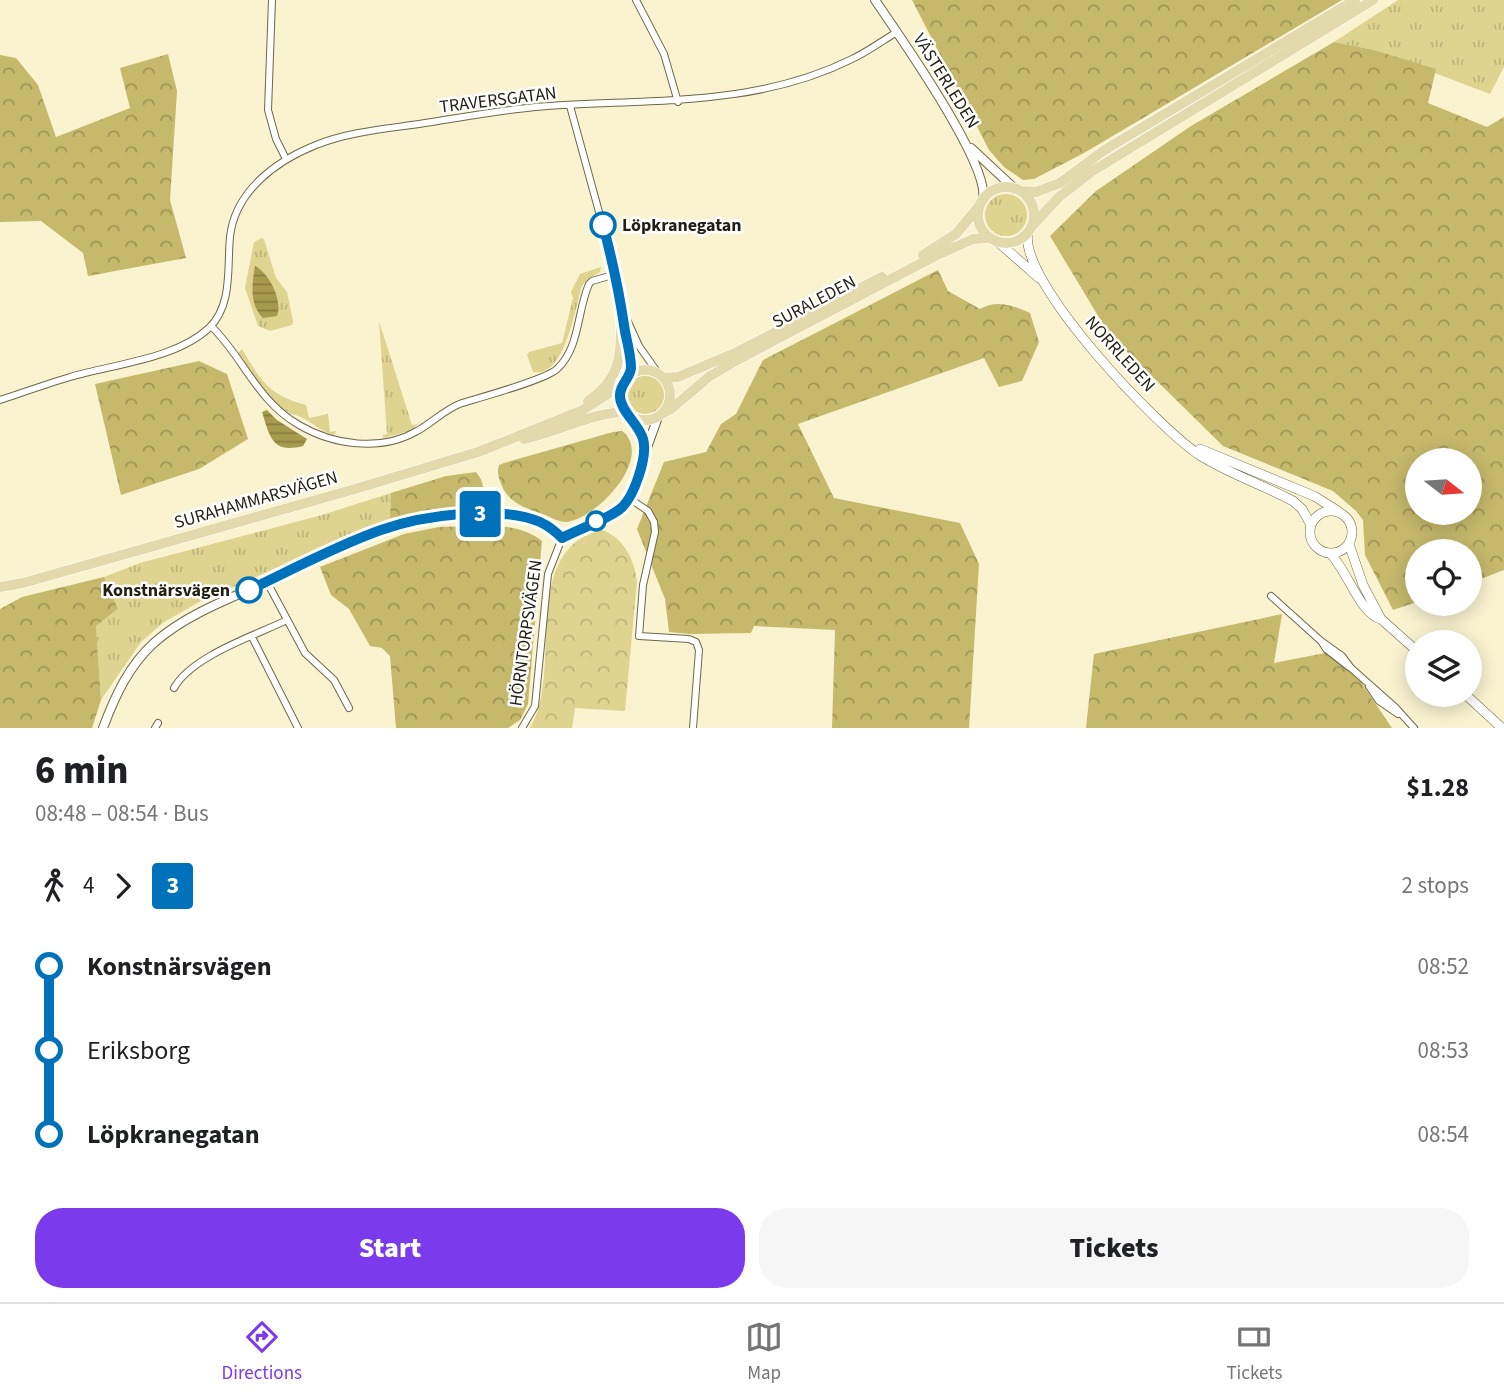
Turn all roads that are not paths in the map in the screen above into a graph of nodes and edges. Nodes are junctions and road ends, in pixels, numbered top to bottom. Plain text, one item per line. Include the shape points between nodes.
1 (272, 0) edge
2 (636, 0) edge
3 (875, 0) edge
4 (1355, 0) edge
5 (1373, 0) edge
6 (897, 32) junction
7 (678, 102) junction
8 (570, 106) junction
9 (966, 144) junction
10 (286, 159) junction
11 (1018, 190) junction
12 (981, 202) junction
13 (1030, 230) junction
14 (993, 240) junction
15 (616, 274) junction
16 (1042, 282) junction
17 (622, 307) junction
18 (211, 326) junction
19 (661, 375) junction
20 (627, 377) junction
21 (0, 400) edge
22 (629, 414) junction
23 (660, 415) junction
24 (1182, 441) junction
25 (496, 445) junction
26 (643, 460) junction
27 (629, 498) junction
28 (1338, 511) junction
29 (1311, 525) junction
30 (562, 538) junction
31 (1349, 544) junction
32 (1331, 553) junction
33 (267, 582) junction
34 (23, 583) junction
35 (0, 587) edge
36 (0, 593) edge
37 (1271, 596) dead end
38 (1381, 619) junction
39 (287, 620) junction
40 (252, 637) junction
41 (1405, 640) edge
42 (174, 688) dead end
43 (1479, 707) edge
44 (349, 708) dead end
45 (103, 728) edge
46 (298, 728) edge
47 (522, 728) edge
48 (693, 728) edge
49 (1414, 728) edge
50 (1502, 728) edge

1 - 10 street via 268,110
2 - 7 street via 664,54
3 - 6 street, VÄSTERLEDEN
4 - 11 main road via 1103,152 1060,183 1036,192
5 - 13 main road via 1091,172 1059,197
6 - 7 street, TRAVERSGATAN via 850,60 805,78 736,95
6 - 9 street, VÄSTERLEDEN
7 - 8 street, TRAVERSGATAN
8 - 10 street, TRAVERSGATAN via 502,111 351,135
8 - 15 street
9 - 11 street, VÄSTERLEDEN
9 - 12 street, VÄSTERLEDEN via 982,179
10 - 18 street, TRAVERSGATAN via 263,175 237,213 230,236 227,290
11 - 12 main road via 997,188
11 - 13 main road via 1033,207
12 - 14 main road via 979,225
12 - 19 main road, SURALEDEN via 956,234 933,250 737,352 678,377
13 - 14 main road via 1016,242
13 - 16 main road, NORRLEDEN via 1028,246
14 - 16 main road, NORRLEDEN
14 - 23 main road, SURALEDEN via 973,239 935,256 710,376
15 - 17 street
15 - 18 street via 589,284 569,352 558,369 456,405 405,436 369,444 332,440 281,414
16 - 24 main road, NORRLEDEN via 1126,388
17 - 19 street via 639,346
17 - 20 street via 629,349
17 - 25 main road via 619,364 608,383 561,416
18 - 21 street via 174,349
19 - 20 main road via 646,369
19 - 23 main road via 671,397
20 - 22 main road via 620,395
20 - 25 main road, SURAHAMMARSVÄGEN via 581,411
22 - 23 main road via 644,420
22 - 25 main road, SURAHAMMARSVÄGEN via 605,414
22 - 26 street via 643,438
23 - 26 street
24 - 28 main road, NORRLEDEN via 1314,496
24 - 29 main road, NORRLEDEN via 1200,455 1293,501
25 - 34 main road, SURAHAMMARSVÄGEN
26 - 27 street
27 - 30 street via 621,508
27 - 48 street via 648,511 655,532 643,585 639,636 696,642
28 - 29 main road via 1322,513
28 - 31 main road via 1351,525
29 - 32 main road via 1313,543
30 - 33 street via 541,523 515,515 432,518 378,531
30 - 47 street, HÖRNTORPSVÄGEN via 548,574 535,706
31 - 32 main road
31 - 38 main road
32 - 38 main road via 1368,611
33 - 39 street
33 - 45 street via 206,609 157,640 124,680
34 - 35 main road, SURAHAMMARSVÄGEN
34 - 36 main road, SURAHAMMARSVÄGEN
37 - 49 street via 1335,649
38 - 41 main road
39 - 40 street
39 - 44 street via 305,653 334,680
40 - 42 street via 188,669
40 - 46 street
43 - 50 main road

